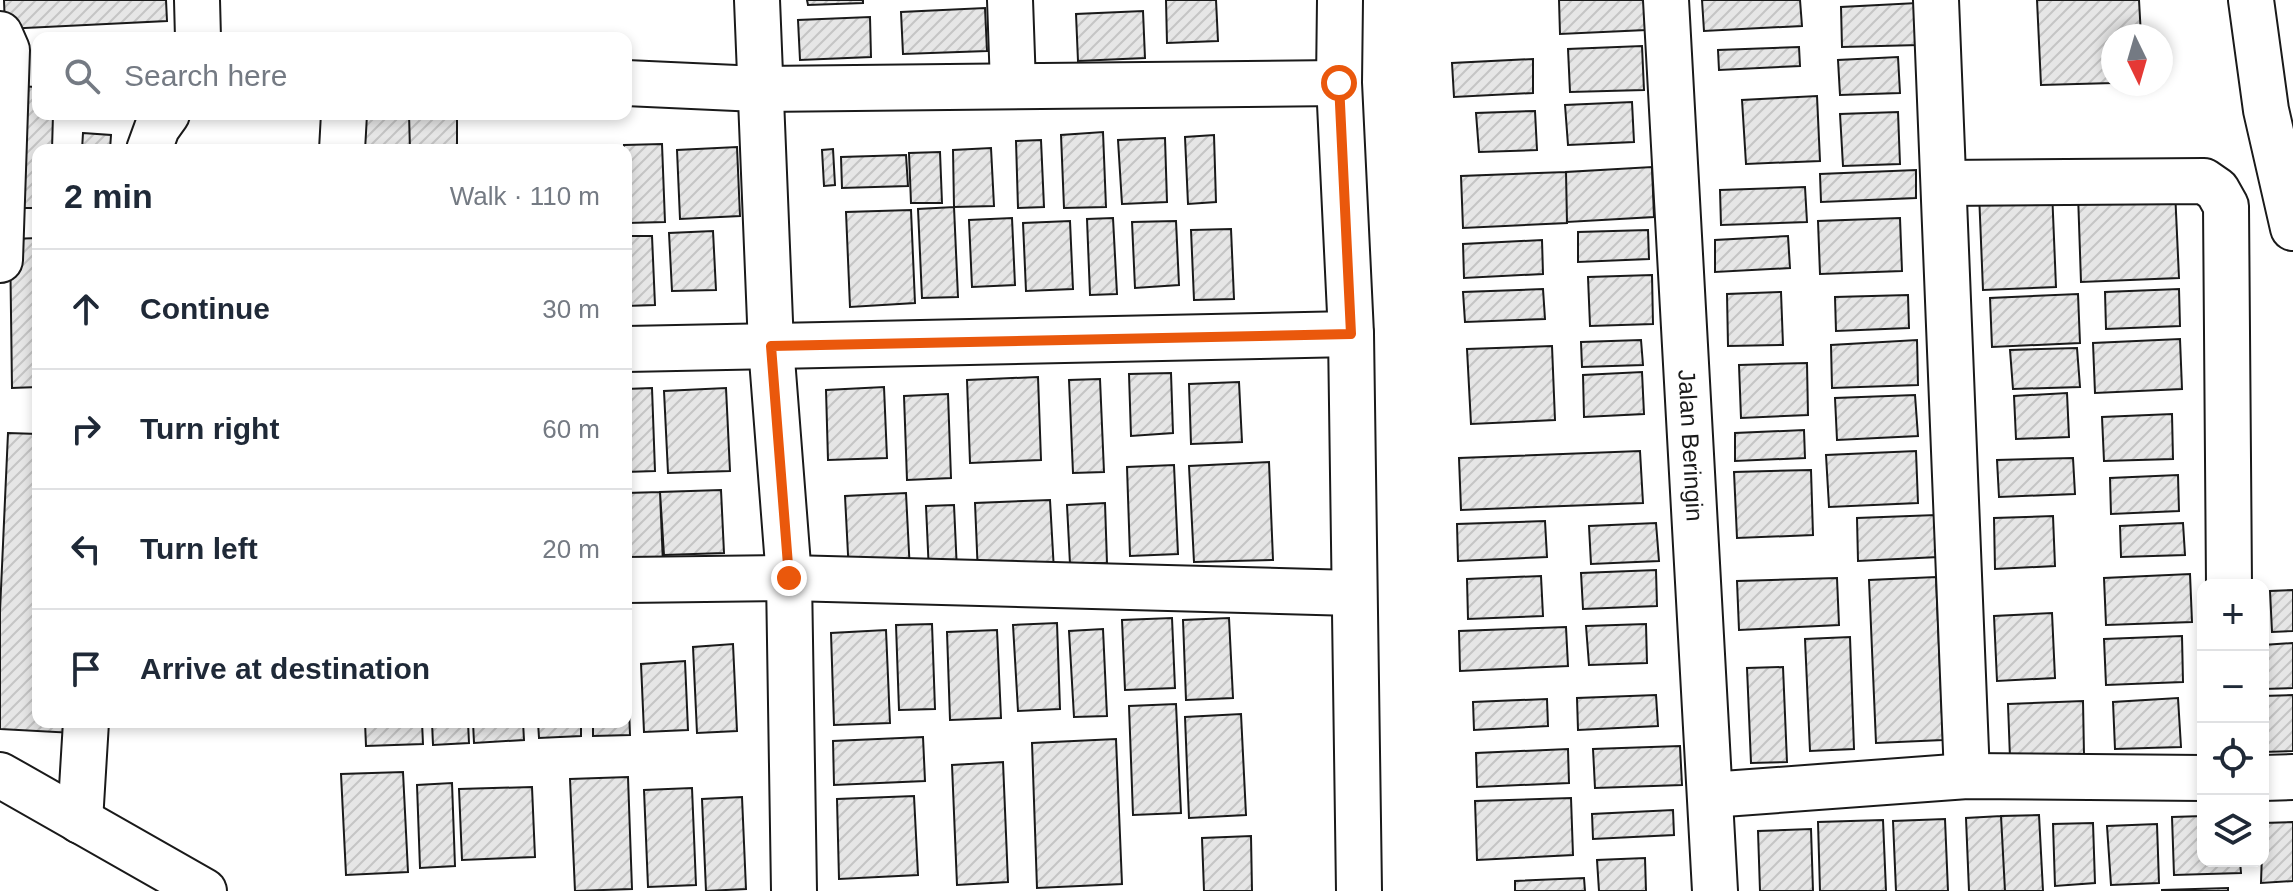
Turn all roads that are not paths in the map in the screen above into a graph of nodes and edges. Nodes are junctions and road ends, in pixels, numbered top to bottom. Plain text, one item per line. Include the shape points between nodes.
1 (197, 0) edge
2 (757, 0) edge
3 (1010, 0) edge
4 (1340, 0) edge
5 (1666, 0) edge
6 (1936, 0) edge
7 (2251, 0) edge
8 (198, 32) edge
9 (0, 34) edge
10 (632, 83) edge
11 (1339, 83) junction
12 (1013, 85) junction
13 (758, 89) junction
14 (163, 120) edge
15 (344, 120) edge
16 (151, 144) edge
17 (342, 144) edge
18 (1944, 183) junction
19 (2293, 228) edge
20 (0, 260) edge
21 (1351, 334) junction
22 (771, 346) junction
23 (632, 349) edge
24 (789, 578) junction
25 (2229, 579) edge
26 (632, 580) edge
27 (1354, 593) junction
28 (86, 728) edge
29 (0, 775) edge
30 (1967, 776) junction
31 (2293, 777) edge
32 (2197, 778) edge
33 (2269, 778) edge
34 (1710, 795) junction
35 (80, 821) junction
36 (204, 891) edge
37 (794, 891) edge
38 (1359, 891) edge
39 (1715, 891) edge

1 - 8 street
2 - 13 street
3 - 12 street
4 - 11 street
5 - 34 street, Jalan Beringin
6 - 18 street
7 - 19 street via 2266,110
9 - 20 street via 7,50
10 - 13 street
11 - 12 street
11 - 21 street
12 - 13 street
13 - 22 street
14 - 16 street
15 - 17 street
18 - 25 street via 2204,181 2217,190 2226,206
18 - 30 street
21 - 22 street
21 - 27 street
22 - 23 street
22 - 24 street
24 - 26 street
24 - 27 street
24 - 37 street
27 - 38 street
28 - 35 street
29 - 35 street
30 - 32 street
30 - 34 street
31 - 33 street
34 - 39 street, Jalan Beringin
35 - 36 street

